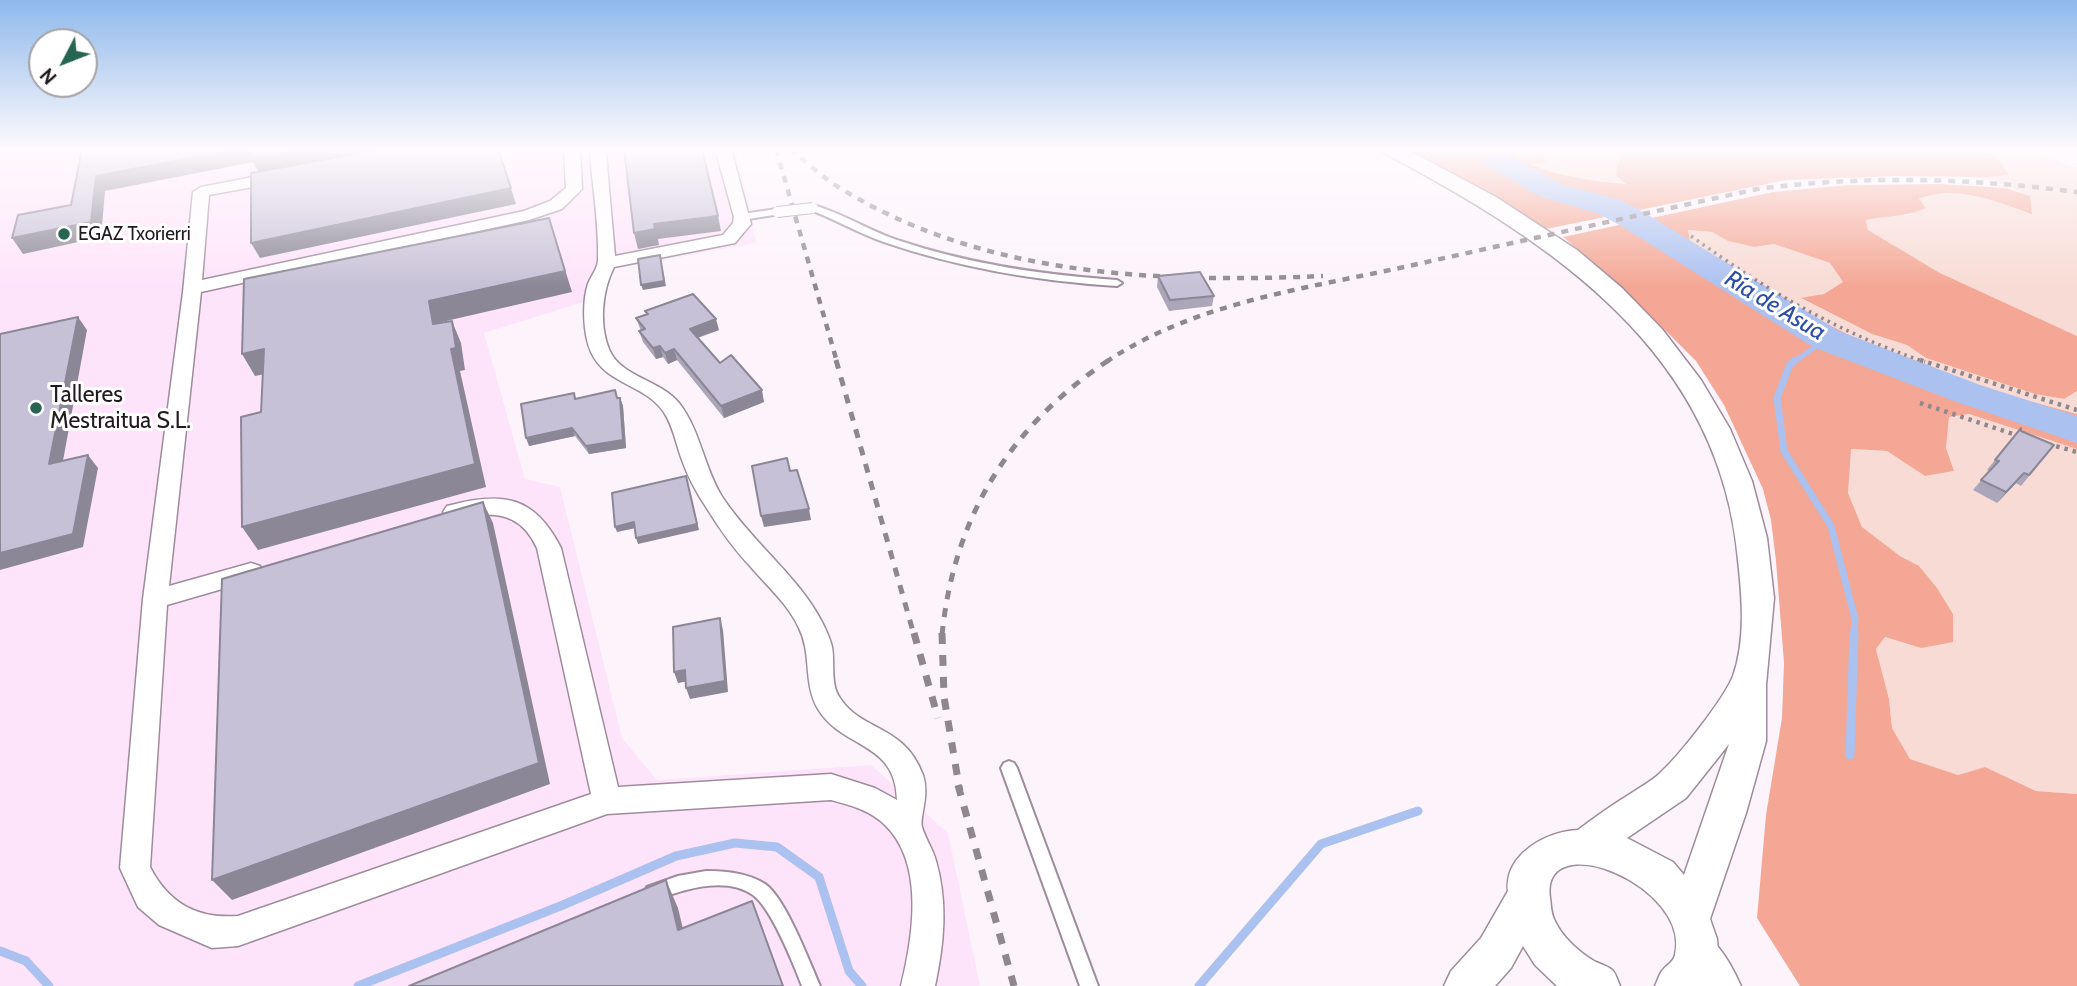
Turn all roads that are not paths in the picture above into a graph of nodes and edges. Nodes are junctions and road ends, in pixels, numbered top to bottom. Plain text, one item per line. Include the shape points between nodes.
1 (201, 195) edge
2 (567, 195) edge
3 (603, 195) edge
4 (736, 195) edge
5 (1477, 195) edge
6 (742, 217) junction
7 (607, 263) junction
8 (1116, 283) dead end
9 (193, 288) junction
10 (432, 519) edge
11 (274, 565) edge
12 (155, 600) junction
13 (1749, 679) junction
14 (1009, 768) dead end
15 (607, 801) junction
16 (905, 826) junction
17 (1589, 845) junction
18 (1528, 896) junction
19 (643, 898) edge
20 (1694, 931) junction
21 (811, 986) edge
22 (918, 986) edge
23 (1089, 986) edge
24 (1466, 986) edge
25 (1598, 986) edge
26 (1677, 986) edge
27 (1724, 986) edge

1 - 9 street
2 - 9 street via 556,205 529,215
3 - 7 street
4 - 6 street
5 - 13 street via 1603,283 1684,370 1732,461 1750,524 1758,598
6 - 7 street via 742,224 729,239
6 - 8 lane, bridge via 813,208 856,228 950,258 1071,280
7 - 16 street via 596,288 600,352 618,371 672,406 685,429 696,471 738,537 790,594 817,638 819,672 831,707 899,757 913,789
9 - 12 street
10 - 15 street via 489,504 528,515 543,532
11 - 12 street
12 - 15 street via 135,868 149,897 196,927 212,933 237,932
13 - 17 street via 1716,733 1673,786
13 - 20 street via 1746,748
14 - 23 lane
15 - 16 street via 831,787 862,795
16 - 22 street via 924,870 927,945
17 - 18 street via 1569,846 1538,863
17 - 20 street via 1647,867 1677,894
18 - 24 street via 1496,953
18 - 25 street via 1533,920 1546,944 1567,967
19 - 21 lane via 681,881 732,880 761,891 794,944
20 - 26 street via 1693,968
20 - 27 street

